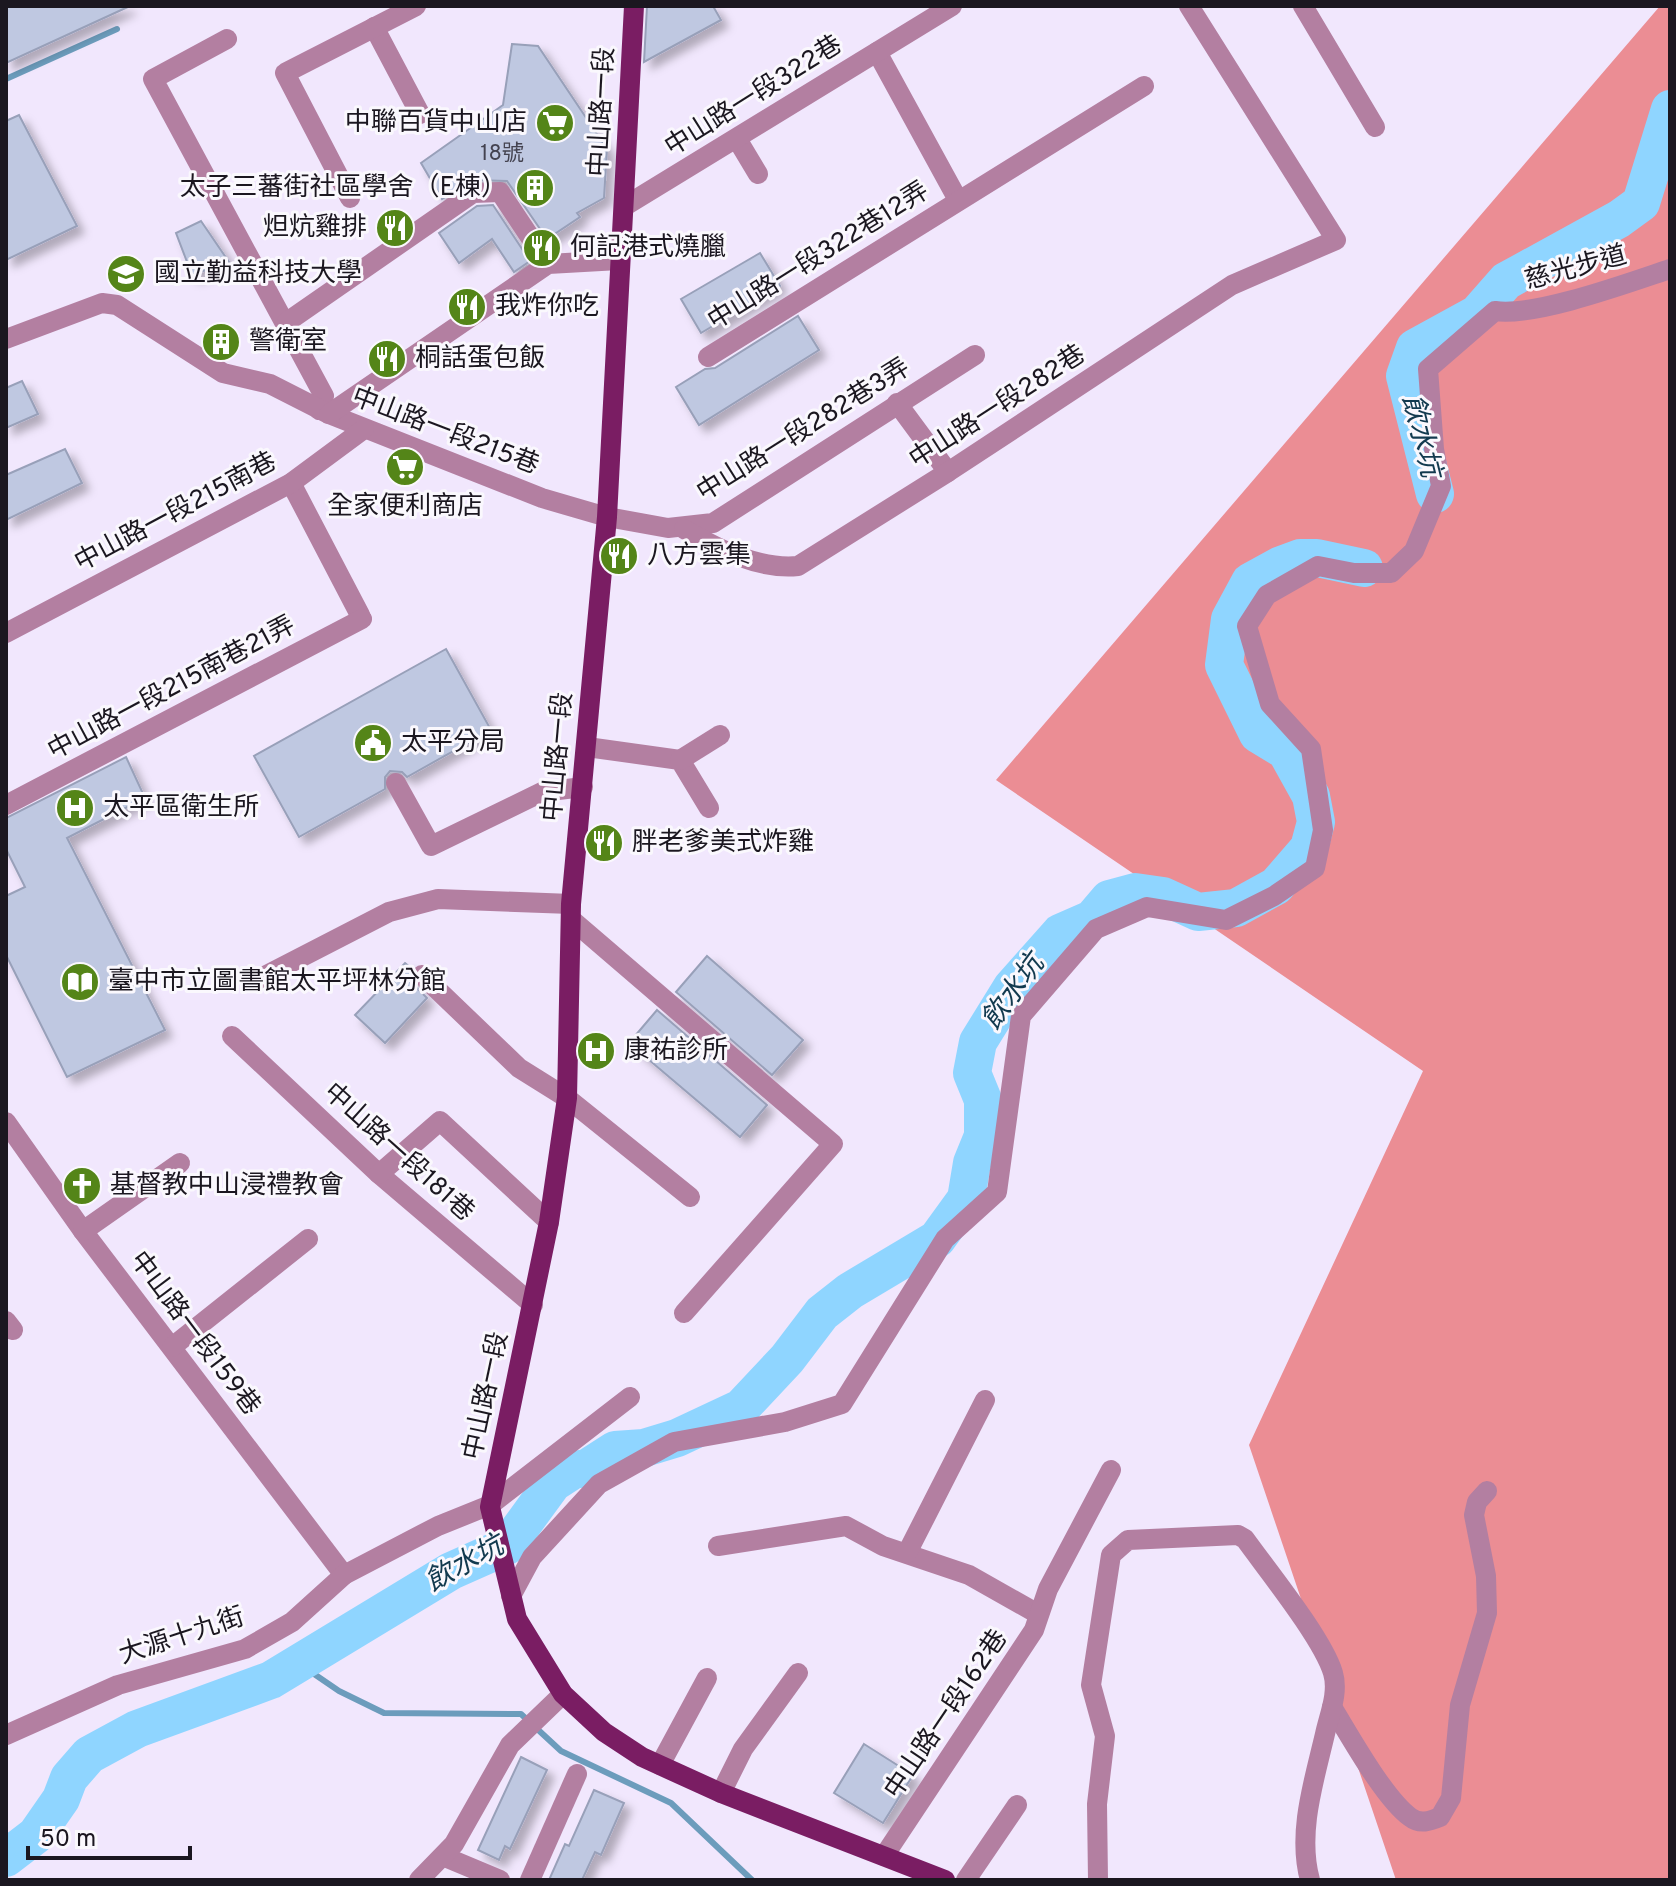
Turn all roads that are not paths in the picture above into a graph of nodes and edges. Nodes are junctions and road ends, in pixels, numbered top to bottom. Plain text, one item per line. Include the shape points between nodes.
1 (416, 6) edge
2 (634, 6) edge
3 (952, 6) edge
4 (1189, 6) edge
5 (1303, 6) edge
6 (374, 27) junction
7 (227, 39) dead end
8 (877, 52) junction
9 (1144, 86) dead end
10 (420, 114) dead end
11 (1375, 127) dead end
12 (737, 139) junction
13 (758, 174) dead end
14 (350, 198) dead end
15 (958, 200) junction
16 (625, 206) junction
17 (619, 260) junction
18 (548, 264) junction
19 (1670, 269) edge
20 (287, 322) junction
21 (6, 339) edge
22 (975, 355) dead end
23 (708, 357) dead end
24 (897, 403) junction
25 (324, 412) junction
26 (364, 429) junction
27 (948, 472) junction
28 (291, 483) junction
29 (607, 517) junction
30 (684, 529) junction
31 (6, 633) edge
32 (720, 735) dead end
33 (587, 747) junction
34 (680, 760) junction
35 (396, 783) dead end
36 (583, 787) junction
37 (6, 805) edge
38 (709, 808) dead end
39 (571, 912) junction
40 (422, 975) dead end
41 (251, 983) dead end
42 (232, 1036) dead end
43 (567, 1098) junction
44 (6, 1122) edge
45 (180, 1163) dead end
46 (379, 1174) junction
47 (690, 1197) dead end
48 (549, 1222) junction
49 (83, 1231) junction
50 (308, 1239) dead end
51 (533, 1305) junction
52 (684, 1313) dead end
53 (172, 1347) junction
54 (630, 1397) dead end
55 (985, 1400) dead end
56 (1111, 1470) dead end
57 (1487, 1491) dead end
58 (490, 1506) junction
59 (718, 1546) dead end
60 (907, 1553) junction
61 (344, 1575) junction
62 (511, 1596) junction
63 (1038, 1614) junction
64 (798, 1673) dead end
65 (707, 1678) dead end
66 (563, 1694) junction
67 (1332, 1707) junction
68 (6, 1735) edge
69 (660, 1765) junction
70 (577, 1774) dead end
71 (721, 1793) junction
72 (1017, 1805) dead end
73 (884, 1856) junction
74 (445, 1857) junction
75 (419, 1880) edge
76 (500, 1880) edge
77 (530, 1880) edge
78 (945, 1880) edge
79 (966, 1880) edge
80 (1098, 1880) edge
81 (1310, 1880) edge

1 - 6 street
2 - 16 main road, 中山路一段
3 - 8 street, 中山路一段322巷
4 - 27 street, 中山路一段282巷 via 1336,240 1232,285
5 - 11 street
6 - 10 street
6 - 14 street via 285,73
7 - 20 street via 153,79
8 - 12 street, 中山路一段322巷
8 - 15 street, 中山路一段322巷12弄
9 - 15 street, 中山路一段322巷12弄
12 - 13 street
12 - 16 street, 中山路一段322巷
15 - 23 street, 中山路一段322巷12弄
16 - 17 main road, 中山路一段
17 - 18 street
17 - 29 main road, 中山路一段
18 - 20 street via 500,192 473,193
18 - 25 street
19 - 62 street, 慈光步道 via 1597,293 1510,313 1495,311 1428,369 1441,486 1414,551 1391,573 1318,566 1267,595 1247,626 1270,704 1311,749 1323,830 1315,868 1226,920 1147,907 1096,929 1021,1016 997,1192 945,1239 842,1404 785,1422 674,1442 599,1484 532,1557
20 - 25 street via 324,396
21 - 25 street, 中山路一段215巷 via 102,303 117,305 223,373 270,384
22 - 24 street, 中山路一段282巷3弄
24 - 27 street
24 - 30 street, 中山路一段282巷3弄 via 713,523
25 - 26 street, 中山路一段215巷
26 - 28 street, 中山路一段215南巷
26 - 29 street, 中山路一段215巷 via 542,498
27 - 30 street, 中山路一段282巷 via 798,566 776,569
28 - 31 street, 中山路一段215南巷
28 - 37 street, 中山路一段215南巷21弄 via 361,617
29 - 30 street, 中山路一段282巷3弄
29 - 33 main road, 中山路一段
32 - 34 street
33 - 34 street
33 - 36 main road, 中山路一段
34 - 38 street
35 - 36 street via 431,846 542,792
36 - 39 main road, 中山路一段
39 - 41 street via 438,899 389,912
39 - 43 main road, 中山路一段
39 - 52 street via 833,1144
40 - 43 street via 519,1068
42 - 46 street, 中山路一段181巷
43 - 47 street
43 - 48 main road, 中山路一段
44 - 49 street, 中山路一段159巷
45 - 49 street
46 - 48 street via 440,1121
46 - 51 street, 中山路一段181巷
48 - 51 main road, 中山路一段
49 - 53 street, 中山路一段159巷
50 - 53 street
51 - 58 main road, 中山路一段
53 - 61 street, 中山路一段159巷
54 - 58 street, 大源十九街
55 - 60 street
56 - 63 street, 中山路一段162巷
57 - 67 street via 1474,1515 1489,1596 1484,1633 1463,1693 1451,1798 1440,1817 1424,1823 1410,1818
58 - 61 street, 大源十九街 via 438,1526
58 - 62 main road
59 - 60 street via 846,1526
60 - 63 street via 969,1575
61 - 68 street, 大源十九街 via 292,1622 245,1649 118,1685
62 - 66 main road via 517,1619
63 - 73 street, 中山路一段162巷 via 1017,1658
64 - 71 street via 743,1749
65 - 69 street
66 - 69 main road via 604,1732
66 - 74 street via 510,1745
67 - 80 street via 1334,1675 1328,1662 1245,1539 1238,1535 1128,1540 1116,1548 1091,1685 1105,1736 1097,1804
67 - 81 street via 1306,1826 1304,1859
69 - 71 main road
70 - 77 street
71 - 73 main road
72 - 79 street
73 - 78 main road
74 - 75 street
74 - 76 street

